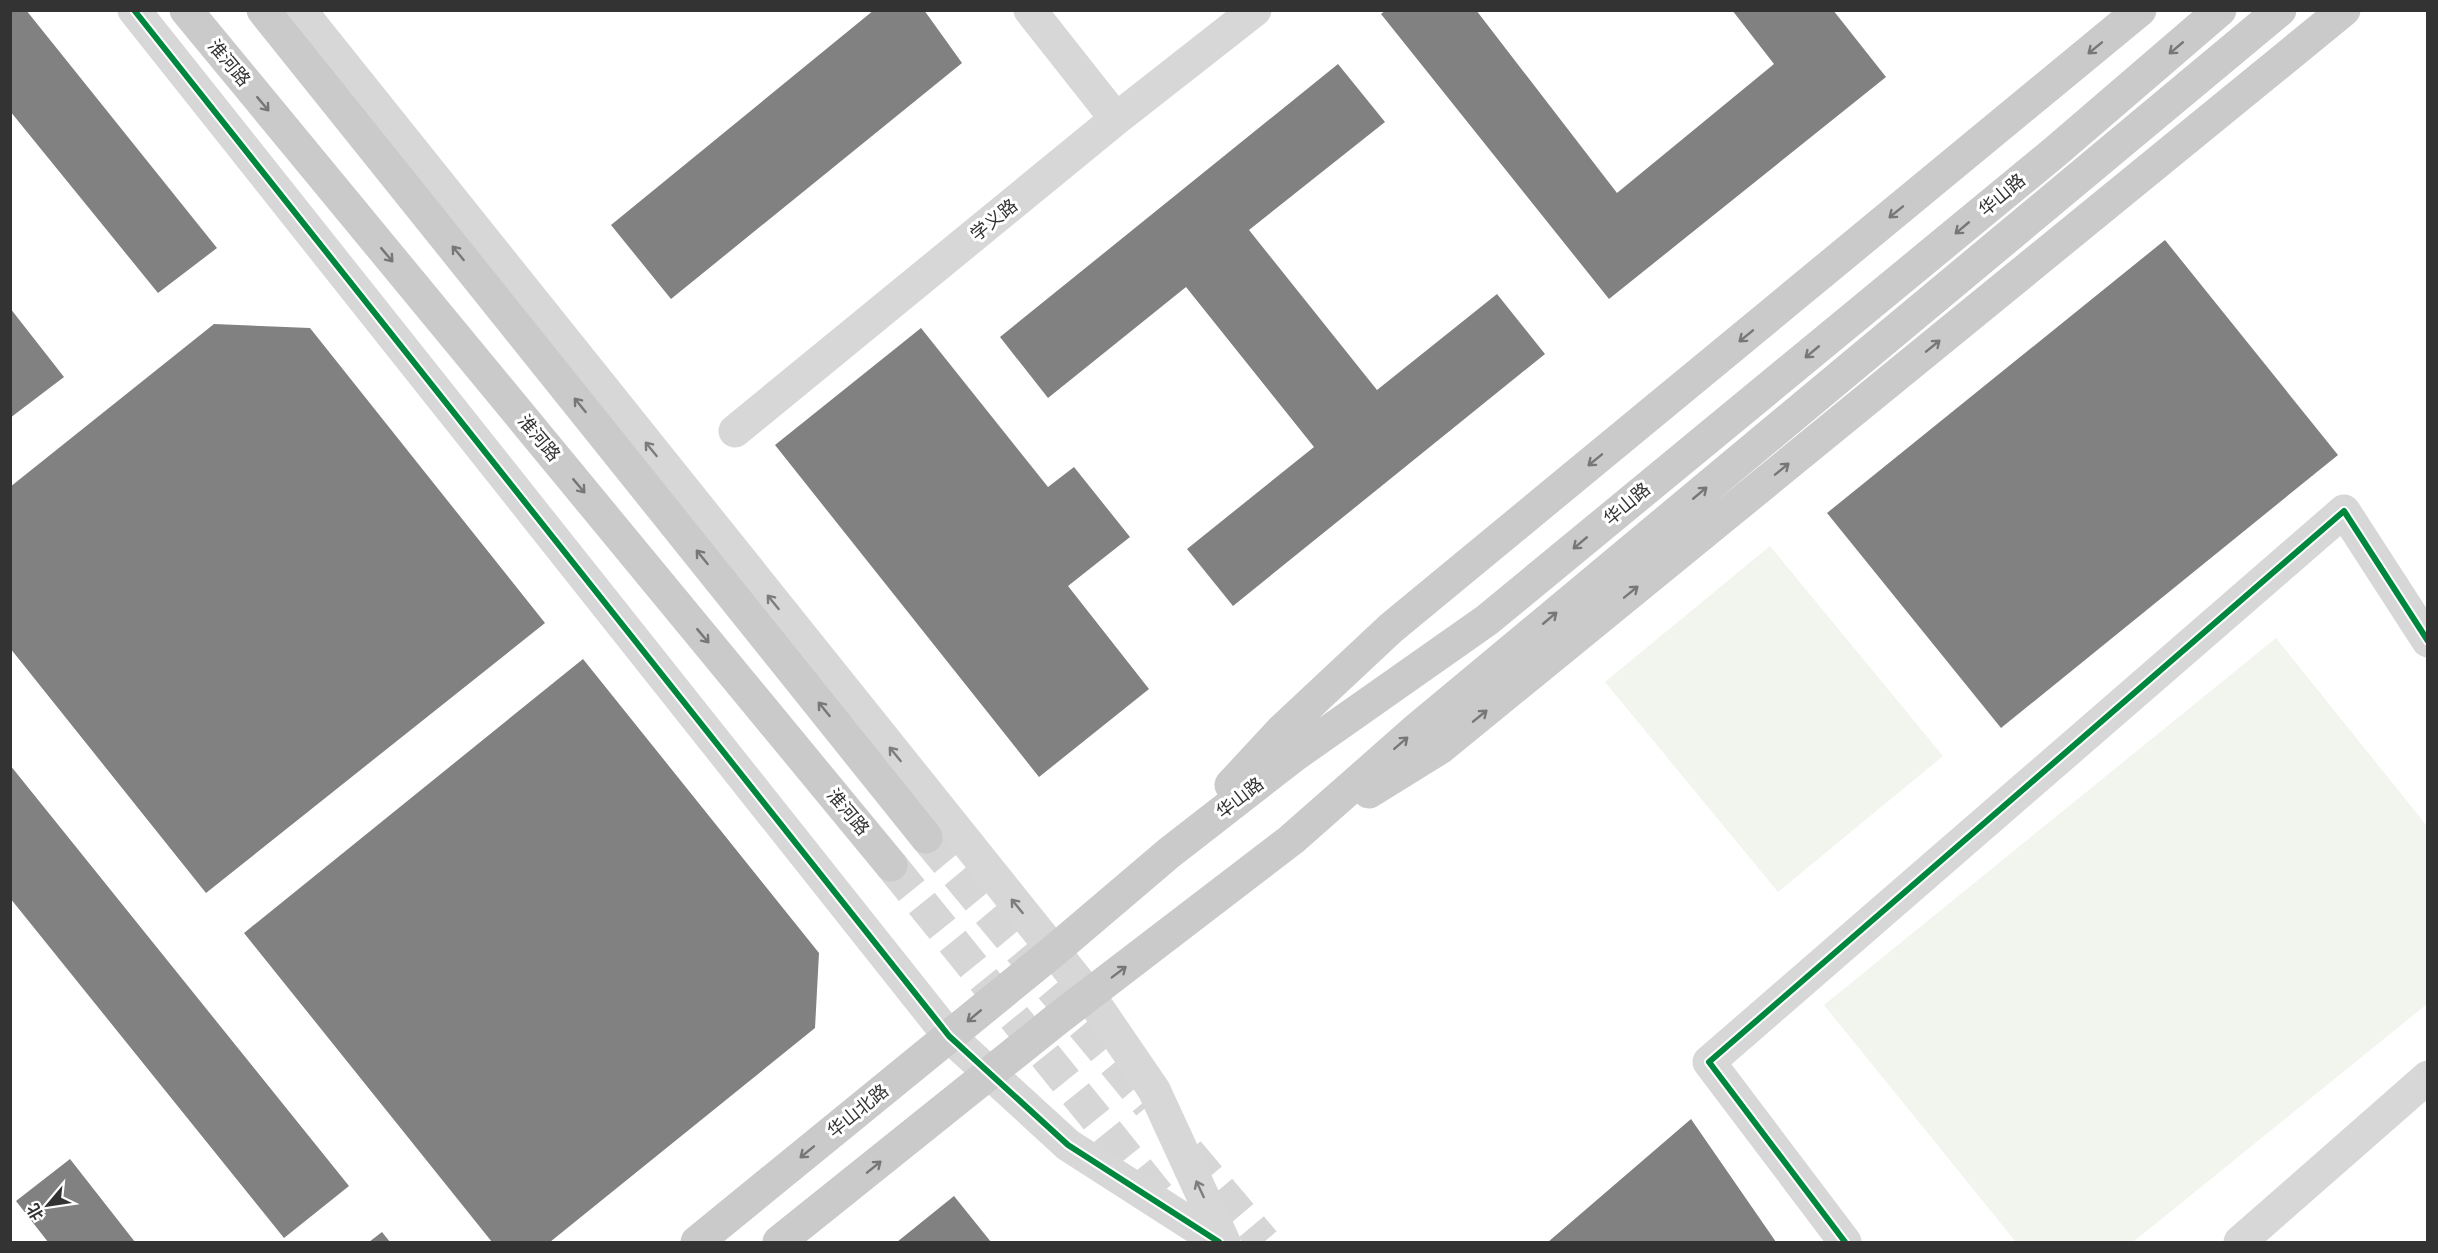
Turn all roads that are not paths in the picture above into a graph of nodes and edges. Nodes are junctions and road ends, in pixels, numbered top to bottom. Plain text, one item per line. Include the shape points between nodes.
1 (134, 10) edge
2 (186, 10) edge
3 (263, 10) edge
4 (300, 10) edge
5 (1030, 10) edge
6 (1255, 10) edge
7 (2140, 10) edge
8 (2220, 10) edge
9 (2280, 10) edge
10 (2344, 10) edge
11 (1116, 119) junction
12 (735, 431) dead end
13 (2427, 641) edge
14 (926, 837) tunnel mouth
15 (1291, 840) junction
16 (1168, 853) junction
17 (891, 865) tunnel mouth
18 (1055, 950) junction
19 (1019, 978) joint
20 (1089, 995) junction
21 (949, 1036) junction
22 (990, 1073) junction
23 (2427, 1077) edge
24 (697, 1242) edge
25 (779, 1242) edge
26 (1219, 1242) edge
27 (1224, 1242) edge
28 (1845, 1242) edge
29 (2240, 1242) edge

1 - 21 street
2 -> 17 main road, 淮河路
14 -> 3 main road
18 -> 4 street
5 - 11 street
6 - 11 street, 学义路
7 -> 16 main road via 1391,628 1282,730
8 -> 16 main road, 华山路 via 2056,151 1486,620 1295,755
15 -> 9 main road via 1417,729
15 -> 10 main road via 1440,748
11 - 12 street, 学义路
13 - 28 street via 2344,511 1709,1062
20 -> 15 main road
16 - 18 main road, 华山路
18 - 19 main road, 华山路
18 - 20 street
19 -> 21 main road, 华山北路
20 - 22 main road
27 -> 20 street via 1154,1090
21 - 22 street
21 -> 24 main road, 华山北路
25 -> 22 main road
22 - 26 street via 1068,1145
23 - 29 street

